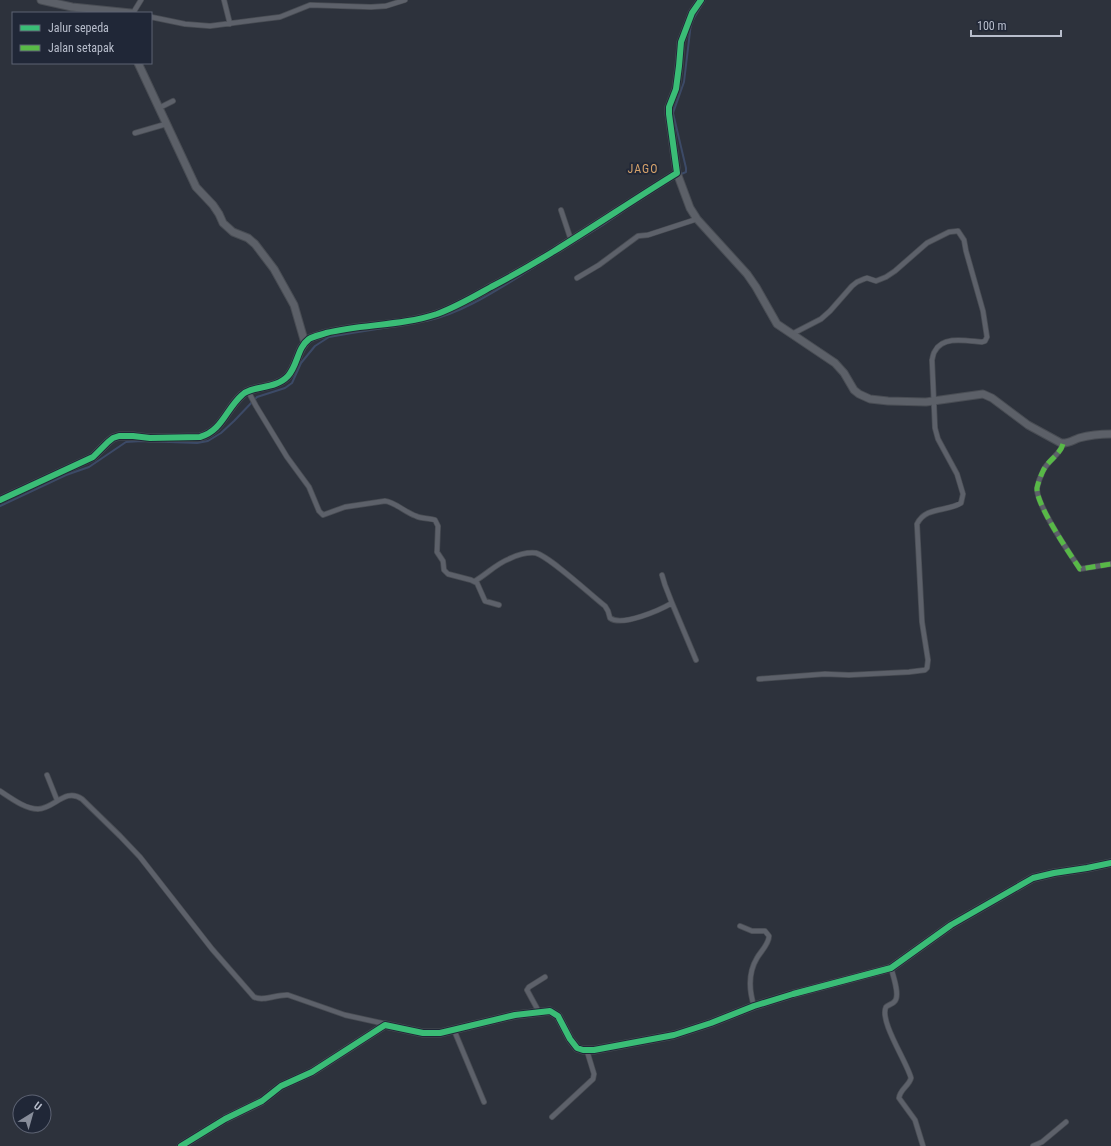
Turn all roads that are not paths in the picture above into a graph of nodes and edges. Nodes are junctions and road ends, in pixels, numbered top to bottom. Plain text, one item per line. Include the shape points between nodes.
1 (41, 0) edge
2 (141, 0) edge
3 (224, 0) edge
4 (405, 0) edge
5 (701, 0) edge
6 (122, 12) edge
7 (133, 12) edge
8 (152, 17) edge
9 (230, 24) junction
10 (138, 64) edge
11 (173, 101) dead end
12 (159, 108) junction
13 (166, 124) junction
14 (134, 133) dead end
15 (677, 175) junction
16 (561, 210) dead end
17 (697, 219) junction
18 (571, 240) junction
19 (577, 278) dead end
20 (791, 334) junction
21 (305, 343) junction
22 (249, 393) junction
23 (934, 401) junction
24 (1111, 434) edge
25 (1063, 444) junction
26 (0, 500) edge
27 (1111, 564) edge
28 (662, 575) dead end
29 (475, 581) junction
30 (672, 603) junction
31 (499, 605) dead end
32 (696, 660) dead end
33 (759, 679) dead end
34 (47, 775) dead end
35 (0, 792) edge
36 (57, 800) junction
37 (1111, 863) edge
38 (740, 926) dead end
39 (891, 968) junction
40 (545, 977) dead end
41 (754, 1006) junction
42 (539, 1012) junction
43 (387, 1025) junction
44 (454, 1030) junction
45 (587, 1051) junction
46 (484, 1102) dead end
47 (552, 1118) dead end
48 (1066, 1122) dead end
49 (181, 1146) edge
50 (923, 1146) edge
51 (1034, 1146) edge

1 - 6 street via 72,7
2 - 7 street
3 - 9 street
4 - 9 street via 386,6 371,7 310,5 280,17
5 - 15 street via 692,13 681,42 676,89 669,106
8 - 9 street via 185,24
10 - 12 street
11 - 12 street
12 - 13 street
13 - 14 street
13 - 21 street via 196,187 213,205 223,223 233,232 255,244 274,269 294,305
15 - 17 street
15 - 18 street
16 - 18 street
17 - 19 street via 638,236
17 - 20 street via 747,274 777,324
18 - 21 street via 518,273 437,314 338,330 313,337
20 - 23 street via 835,363 859,394 870,399 888,401
20 - 23 street via 830,312 857,282 867,278 876,281 886,277 927,243 949,232 958,231 964,240 983,311 987,337 982,342 946,342 935,350 932,360
21 - 22 street via 286,378 272,386
22 - 26 street via 240,396 224,420 206,435 113,438 93,457
22 - 29 street via 308,487 321,514 345,507 388,501 418,517 434,520 438,526 437,552 446,572
23 - 25 street via 983,394 1028,425
23 - 33 street via 938,439 957,474 963,494 961,503 957,506 928,513 916,524 922,622 928,668 909,672
24 - 25 street via 1084,437
25 - 27 street via 1062,449 1043,469 1038,497 1053,527 1080,569
28 - 30 street
29 - 30 street via 509,559 524,554 536,554 554,564 605,606 610,618 615,621 657,611
29 - 31 street via 485,601
30 - 32 street
34 - 36 street
35 - 36 street via 37,809
36 - 43 street via 71,795 78,797 120,836 256,999 284,995 295,997 331,1011
37 - 39 street via 1034,878 951,925
38 - 41 street via 769,934 768,941 756,960 749,984
39 - 41 street
39 - 50 street via 896,984 896,1000 886,1007 884,1013 911,1078 899,1098 915,1120
40 - 42 street via 527,990
41 - 45 street via 674,1035
42 - 44 street via 515,1015
42 - 45 street via 550,1010 557,1014 574,1045
43 - 44 street via 423,1033
43 - 49 street via 312,1072 281,1086 262,1102 225,1119
44 - 46 street
45 - 47 street via 594,1074 593,1079
48 - 51 street

